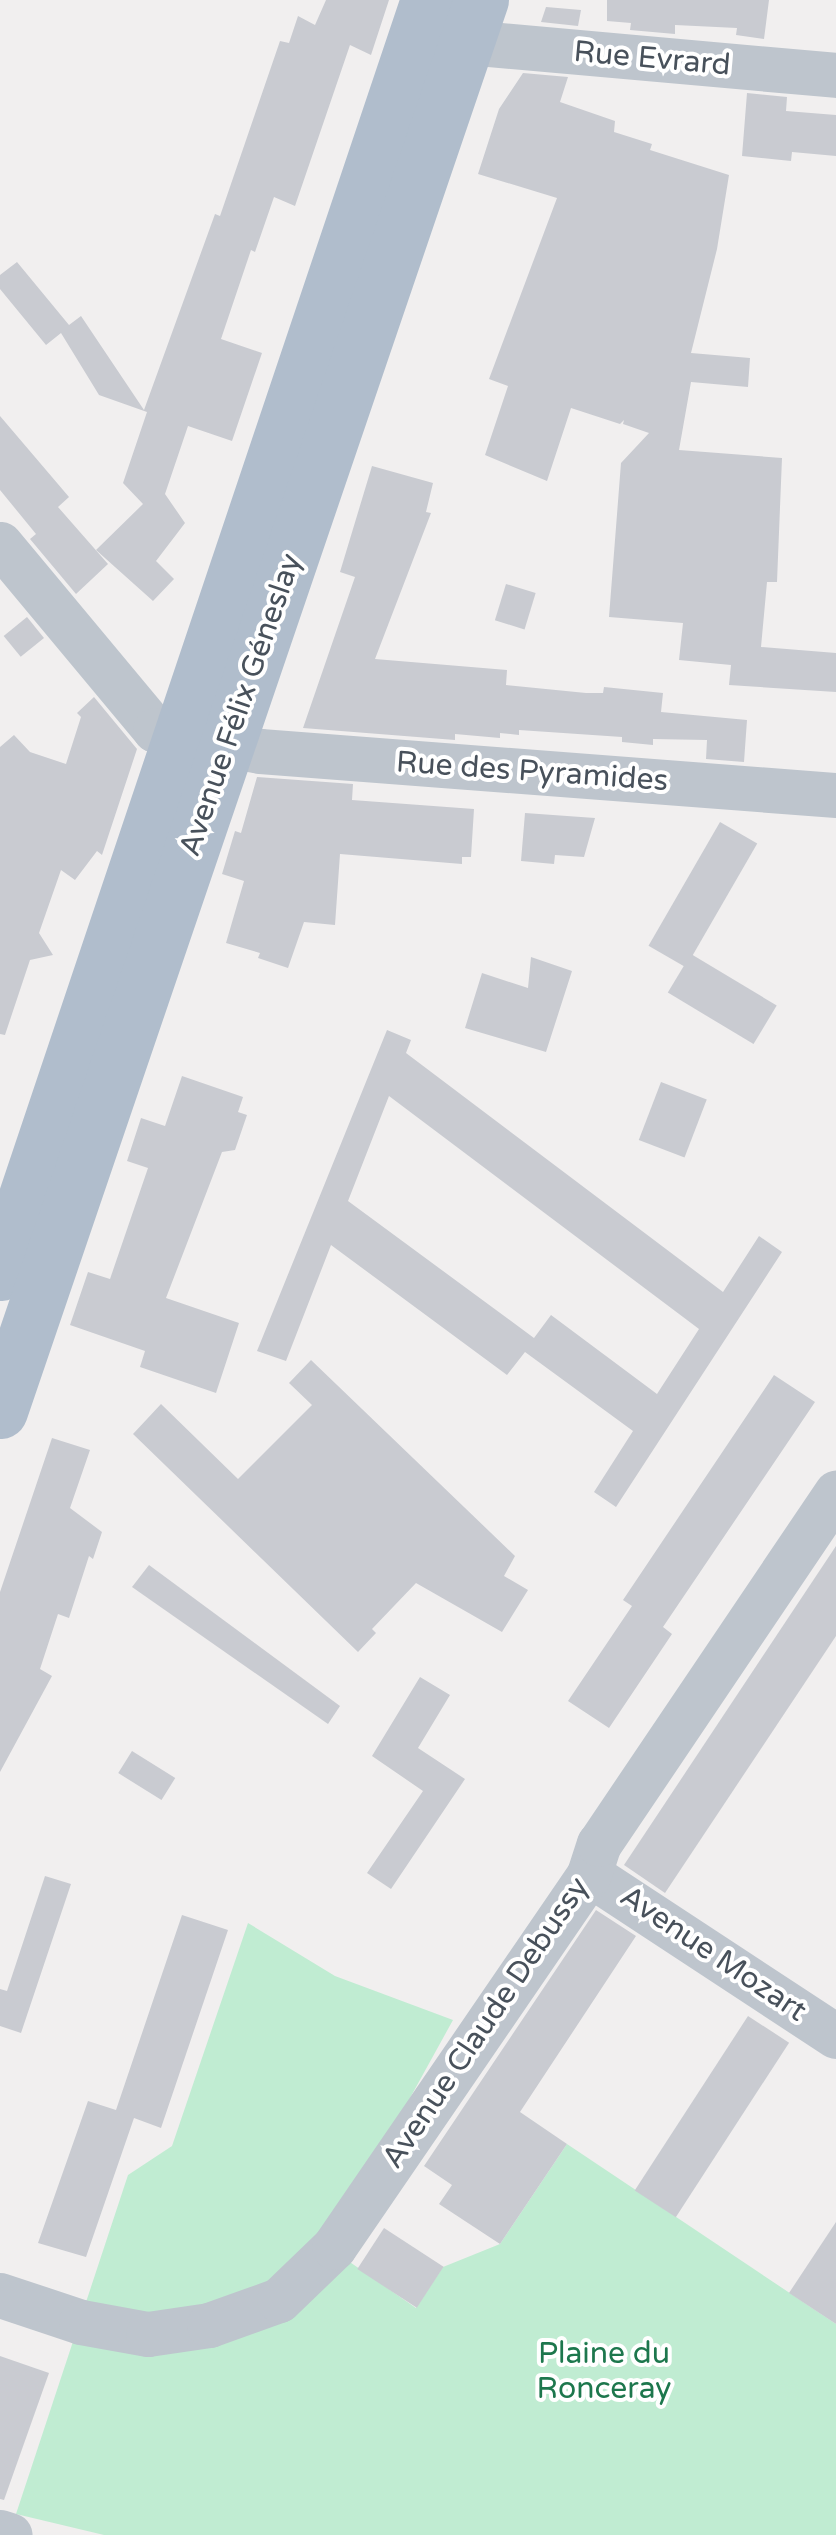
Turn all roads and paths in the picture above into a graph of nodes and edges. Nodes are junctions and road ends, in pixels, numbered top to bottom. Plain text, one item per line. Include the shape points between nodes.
1 (449, 16) edge
2 (836, 75) edge
3 (0, 544) edge
4 (204, 740) junction
5 (836, 794) edge
6 (5, 1239) edge
7 (0, 1410) edge
8 (836, 1492) edge
9 (589, 1874) junction
10 (836, 2036) edge
11 (0, 2295) edge
12 (0, 2532) edge
13 (10, 2535) edge

1 - 2 street, Rue Evrard
1 - 4 main road, Avenue Félix Géneslay
3 - 4 street via 155,730
4 - 5 street, Rue des Pyramides via 253,750
4 - 6 main road, Avenue Félix Géneslay
4 - 7 main road, Avenue Félix Géneslay
8 - 9 street, Avenue Claude Debussy via 599,1844
9 - 10 street, Avenue Mozart
9 - 11 street, Avenue Claude Debussy via 334,2248 280,2300 209,2325 148,2334 81,2322
12 - 13 street

